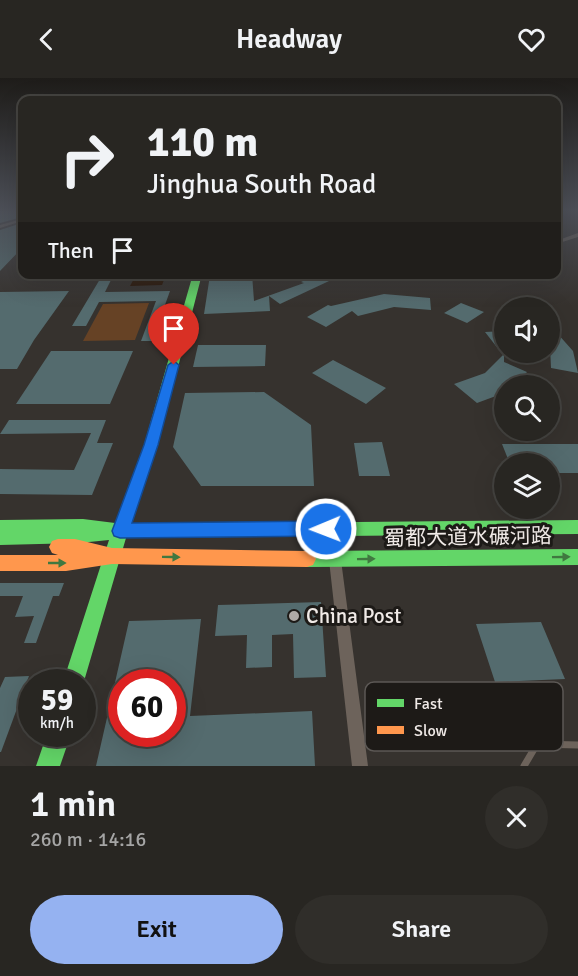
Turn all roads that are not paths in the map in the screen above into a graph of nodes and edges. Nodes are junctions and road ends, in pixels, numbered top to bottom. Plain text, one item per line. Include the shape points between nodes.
1 (197, 279) edge
2 (0, 527) edge
3 (578, 527) edge
4 (120, 531) junction
5 (0, 537) edge
6 (0, 547) edge
7 (112, 556) junction
8 (578, 556) edge
9 (335, 560) junction
10 (0, 563) edge
11 (79, 669) edge
12 (563, 745) edge
13 (578, 745) edge
14 (55, 747) edge
15 (533, 751) edge
16 (48, 766) edge
17 (360, 766) edge
18 (524, 766) edge

1 - 4 main road via 151,445
2 - 4 main road, 蜀都大道水碾河路 via 83,526
3 - 4 main road, 蜀都大道水碾河路
4 - 5 main road
4 - 7 main road
6 - 7 main road via 75,547
7 -> 9 main road, 蜀都大道水碾河路
10 -> 7 main road, 蜀都大道水碾河路 via 66,563
7 - 11 main road
9 -> 8 main road, 蜀都大道水碾河路
9 - 17 street
12 - 13 lane
14 - 16 main road
15 - 18 lane

